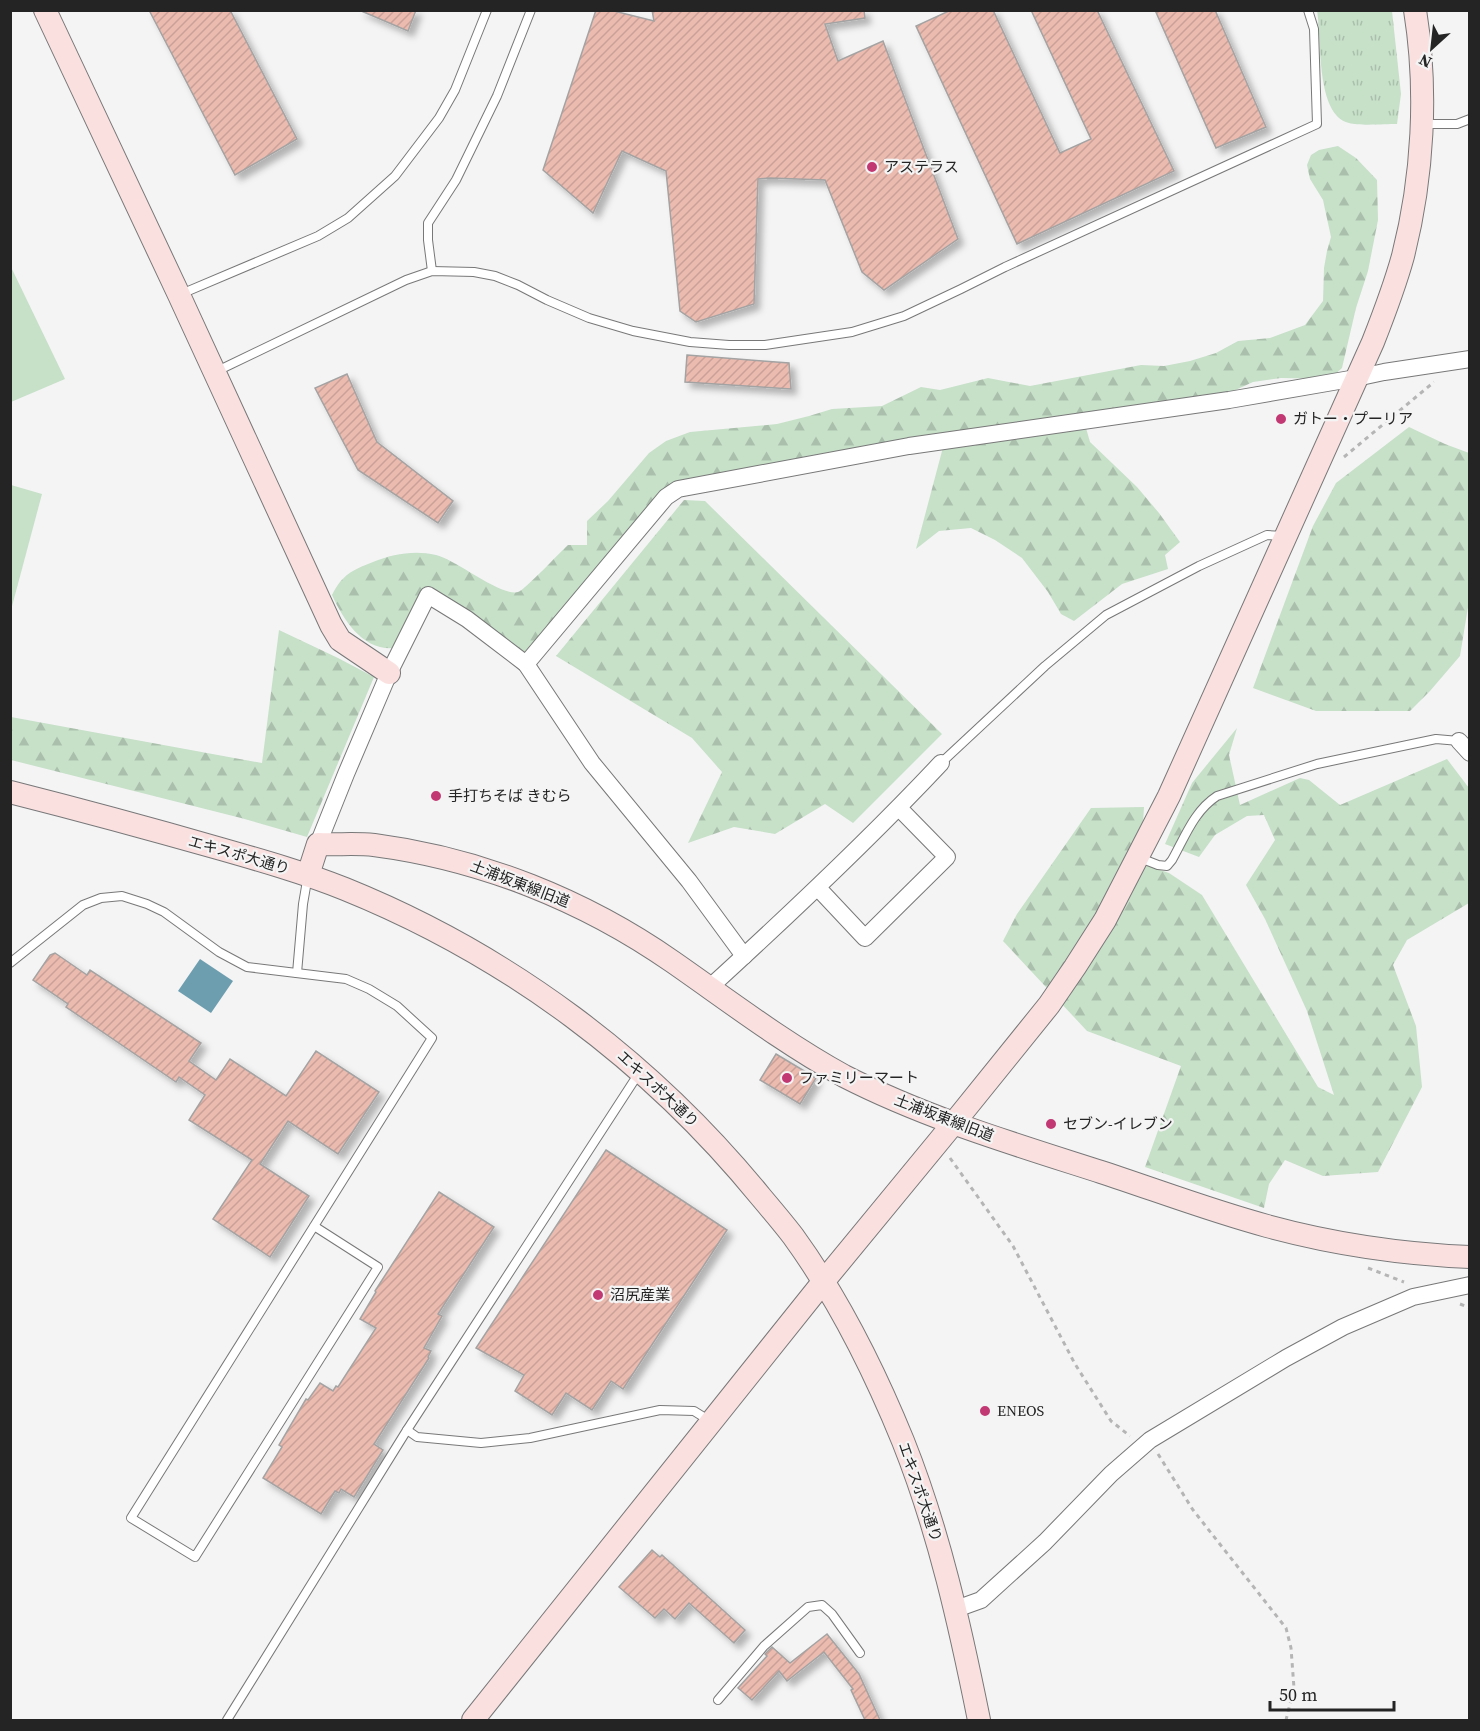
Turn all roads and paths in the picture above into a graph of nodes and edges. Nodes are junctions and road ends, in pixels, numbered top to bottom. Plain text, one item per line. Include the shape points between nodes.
1 (45, 10) edge
2 (487, 10) edge
3 (531, 10) edge
4 (1308, 10) edge
5 (1415, 10) edge
6 (1470, 119) edge
7 (1421, 124) junction
8 (432, 271) junction
9 (179, 295) junction
10 (1465, 359) edge
11 (214, 372) junction
12 (1356, 378) junction
13 (1342, 458) dead end
14 (1287, 536) junction
15 (526, 664) junction
16 (389, 673) junction
17 (1464, 747) edge
18 (941, 763) joint
19 (10, 792) edge
20 (899, 808) junction
21 (318, 844) junction
22 (1138, 858) junction
23 (308, 875) junction
24 (818, 888) junction
25 (744, 956) junction
26 (11, 963) edge
27 (297, 973) junction
28 (708, 988) junction
29 (641, 1071) junction
30 (954, 1124) junction
31 (938, 1142) junction
32 (314, 1226) junction
33 (1470, 1257) edge
34 (1362, 1266) dead end
35 (823, 1282) junction
36 (1470, 1285) edge
37 (1413, 1286) dead end
38 (1451, 1301) dead end
39 (1470, 1308) edge
40 (711, 1421) junction
41 (407, 1430) junction
42 (1146, 1443) junction
43 (956, 1609) junction
44 (860, 1653) dead end
45 (718, 1700) dead end
46 (227, 1720) edge
47 (473, 1720) edge
48 (979, 1720) edge
49 (1286, 1720) edge

1 - 9 street
2 - 9 lane via 455,90 395,176 348,218 318,236
3 - 8 lane via 497,96 456,180 428,223
4 - 8 lane via 1314,29 1317,124 904,316 852,332 765,345 690,342 589,318 495,276
5 - 7 street
6 - 7 lane via 1457,124
7 - 12 street via 1420,162 1403,255 1373,342
8 - 11 lane
9 - 11 street
10 - 12 street
10 - 13 path
11 - 16 street via 335,632 340,640
12 - 14 street
12 - 15 street via 909,446 678,489 666,497
14 - 18 lane via 1267,535 1106,615
14 - 22 street
15 - 16 street via 428,595
15 - 25 street via 592,764 689,881
16 - 21 street
17 - 22 lane via 1436,739 1317,764 1217,796 1195,817 1167,866
18 - 20 street
19 - 23 street, エキスポ大通り
20 - 24 street
20 - 24 street via 947,857 865,938
21 - 23 street
21 - 28 street, 土浦坂東線旧道 via 372,845 425,853 522,882 604,920
22 - 30 street via 1076,967
23 - 27 lane
23 - 29 street, エキスポ大通り via 436,931 496,965 562,1008
24 - 25 street
25 - 28 street
26 - 27 lane via 83,904 122,896 164,912 219,952 247,966
27 - 32 lane via 346,979 369,989 397,1006 432,1038
28 - 30 street, 土浦坂東線旧道 via 844,1075
29 - 35 street, エキスポ大通り via 735,1165 792,1235
29 - 41 lane
30 - 31 street
30 - 33 street, 土浦坂東線旧道 via 1266,1226 1346,1244 1427,1256
31 - 35 street
31 - 42 path via 1013,1246 1075,1364 1111,1421
32 - 32 lane via 378,1267 195,1557 131,1518
34 - 37 path
35 - 40 street
35 - 43 street, エキスポ大通り via 859,1346 903,1441
36 - 42 street via 1413,1297 1343,1327
38 - 39 path
40 - 41 lane via 694,1411 660,1410 530,1438 481,1443 417,1437
40 - 47 street
41 - 46 lane
42 - 43 street via 981,1600
42 - 49 path via 1286,1628 1294,1688
43 - 48 street, エキスポ大通り
44 - 45 lane via 822,1605 808,1607 764,1646

